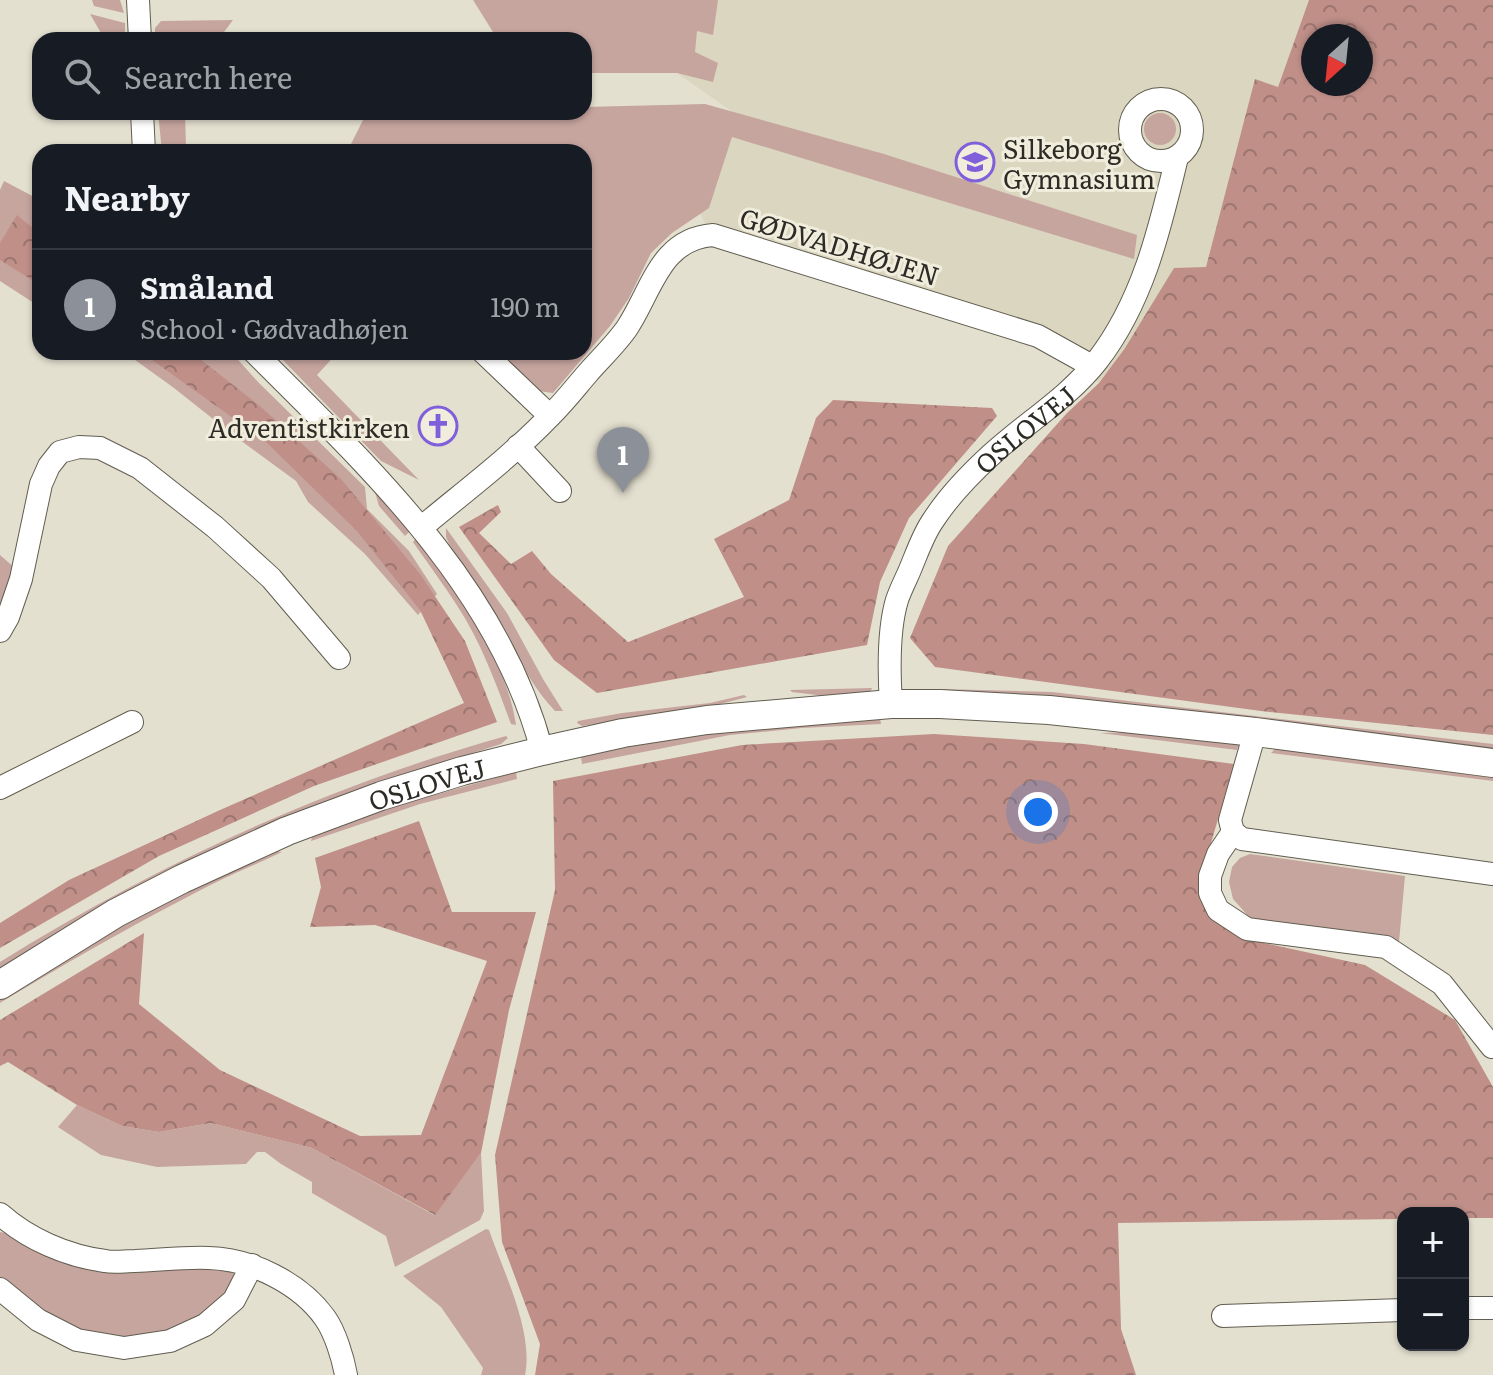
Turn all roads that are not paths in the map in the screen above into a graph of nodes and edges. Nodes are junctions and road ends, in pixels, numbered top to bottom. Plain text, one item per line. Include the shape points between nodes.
1 (138, 0) edge
2 (140, 32) edge
3 (142, 120) edge
4 (144, 144) edge
5 (1177, 157) dead end
6 (262, 360) edge
7 (491, 360) edge
8 (1092, 366) junction
9 (550, 416) junction
10 (518, 446) junction
11 (560, 491) dead end
12 (422, 527) junction
13 (0, 631) edge
14 (339, 658) dead end
15 (891, 704) junction
16 (132, 722) dead end
17 (1255, 732) junction
18 (542, 751) junction
19 (1493, 763) edge
20 (0, 788) edge
21 (1233, 832) junction
22 (1493, 874) edge
23 (0, 985) edge
24 (1492, 1047) edge
25 (0, 1214) edge
26 (252, 1265) junction
27 (0, 1289) edge
28 (1469, 1308) edge
29 (1493, 1308) edge
30 (1397, 1310) edge
31 (1223, 1316) dead end
32 (346, 1375) edge

1 - 2 street
3 - 4 street
5 - 8 street, OSLOVEJ via 1146,272
6 - 12 street
7 - 9 street
8 - 9 street, GØDVADHØJEN via 1038,336 704,235 674,249 626,329
8 - 15 street, OSLOVEJ via 1059,401 993,453 931,523 896,601
9 - 10 street, GØDVADHØJEN
10 - 11 street
10 - 12 street, GØDVADHØJEN
12 - 18 street via 475,601 512,669
13 - 14 street via 21,579 49,466 60,452 100,448 140,468 215,527 271,578
15 - 17 street, OSLOVEJ via 1049,710
15 - 18 street, OSLOVEJ via 707,720
16 - 20 street
17 - 19 street, OSLOVEJ
17 - 21 street via 1230,820
18 - 23 street, OSLOVEJ via 381,796 287,831 116,913
21 - 22 street via 1242,839
21 - 24 street via 1210,876 1218,910 1247,929 1386,947 1442,984
25 - 26 street via 43,1242 107,1262 211,1258
26 - 27 street via 234,1300 205,1325 170,1341 124,1348 77,1340 38,1320
26 - 32 street via 286,1283 325,1319
28 - 29 street
30 - 31 street

